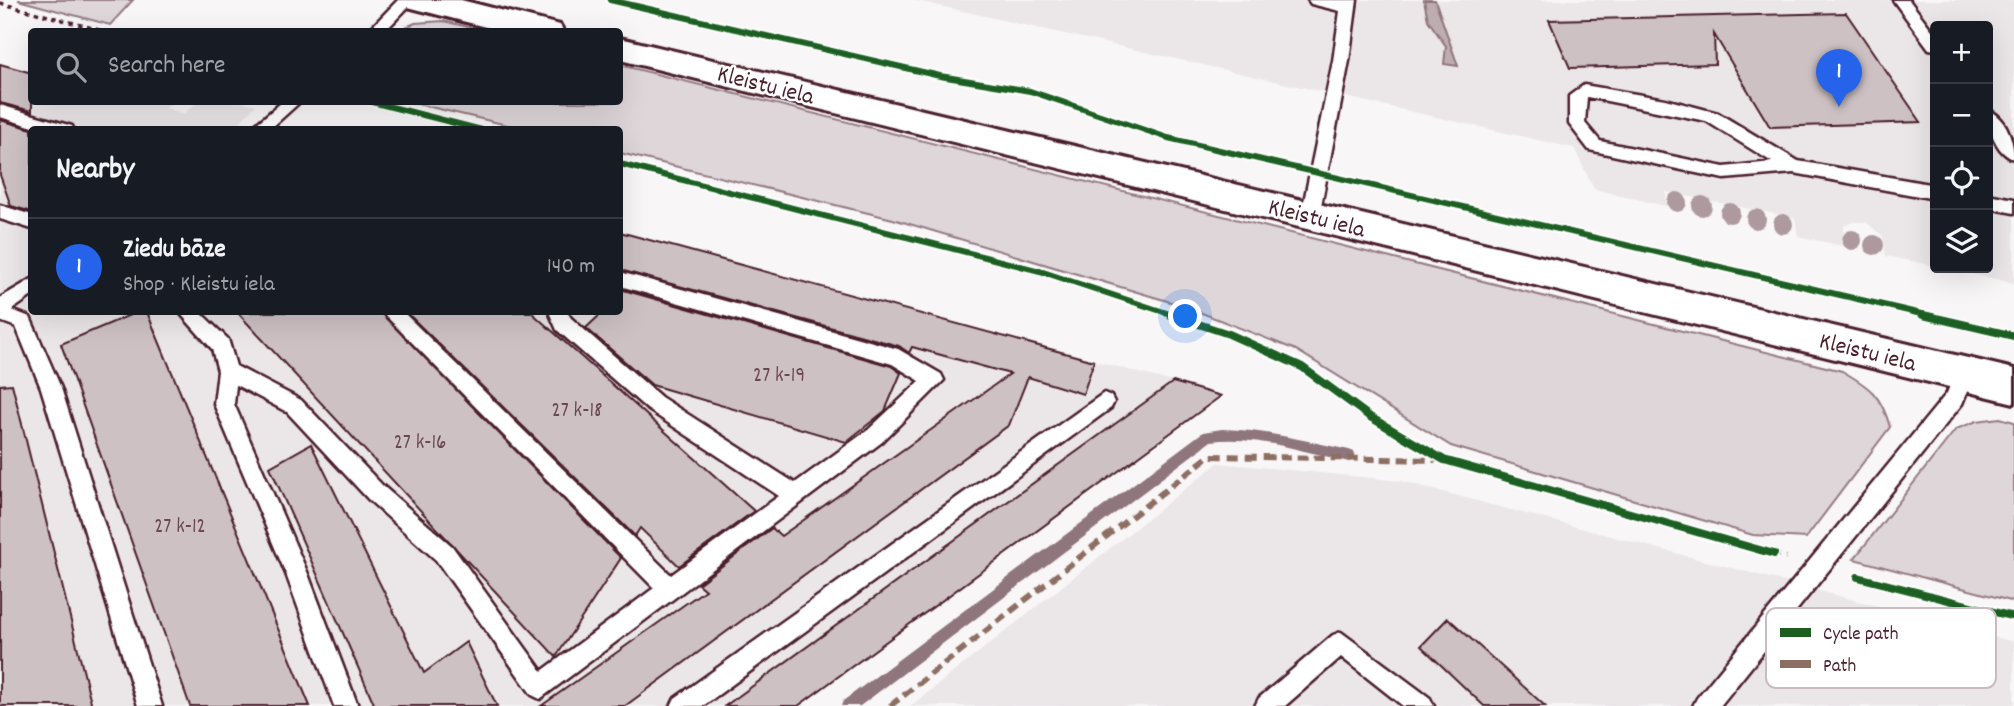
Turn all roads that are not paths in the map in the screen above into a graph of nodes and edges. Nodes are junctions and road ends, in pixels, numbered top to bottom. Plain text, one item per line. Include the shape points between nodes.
1 (407, 0) edge
2 (419, 0) edge
3 (1316, 0) edge
4 (1901, 0) edge
5 (1348, 4) edge
6 (378, 28) edge
7 (533, 28) edge
8 (1930, 38) edge
9 (623, 50) edge
10 (288, 105) edge
11 (0, 111) edge
12 (1993, 123) edge
13 (52, 126) edge
14 (262, 126) edge
15 (2014, 153) edge
16 (1794, 167) junction
17 (1930, 191) edge
18 (1993, 202) edge
19 (2014, 206) edge
20 (0, 212) edge
21 (1310, 216) junction
22 (28, 221) edge
23 (623, 280) edge
24 (28, 289) edge
25 (0, 311) edge
26 (191, 315) edge
27 (394, 315) edge
28 (560, 315) edge
29 (228, 371) junction
30 (1964, 374) junction
31 (2014, 386) edge
32 (1104, 402) dead end
33 (797, 495) junction
34 (671, 590) junction
35 (1785, 608) edge
36 (1766, 631) edge
37 (150, 706) edge
38 (346, 706) edge
39 (683, 706) edge
40 (1267, 706) edge
41 (1422, 706) edge
42 (1705, 706) edge

1 - 6 lane
2 - 7 main road
3 - 5 lane
4 - 8 lane
5 - 21 lane
9 - 21 main road, Kleistu iela
10 - 14 lane
11 - 13 lane
12 - 15 lane
16 - 16 lane via 1710,117 1584,90 1577,96 1577,124 1595,146 1724,173
16 - 17 lane
18 - 19 lane
20 - 22 lane
21 - 30 main road, Kleistu iela
23 - 33 lane via 898,357 934,380 876,436
24 - 25 lane
25 - 37 lane via 23,322 51,388
26 - 29 lane via 221,345
27 - 34 lane
28 - 33 lane via 564,324 654,402
29 - 34 lane via 294,406 376,493 444,553 540,687
29 - 38 lane via 224,404 297,574
30 - 31 main road, Kleistu iela
30 - 35 lane via 1955,398
32 - 39 lane
33 - 34 lane
36 - 42 lane
40 - 41 lane via 1341,643

